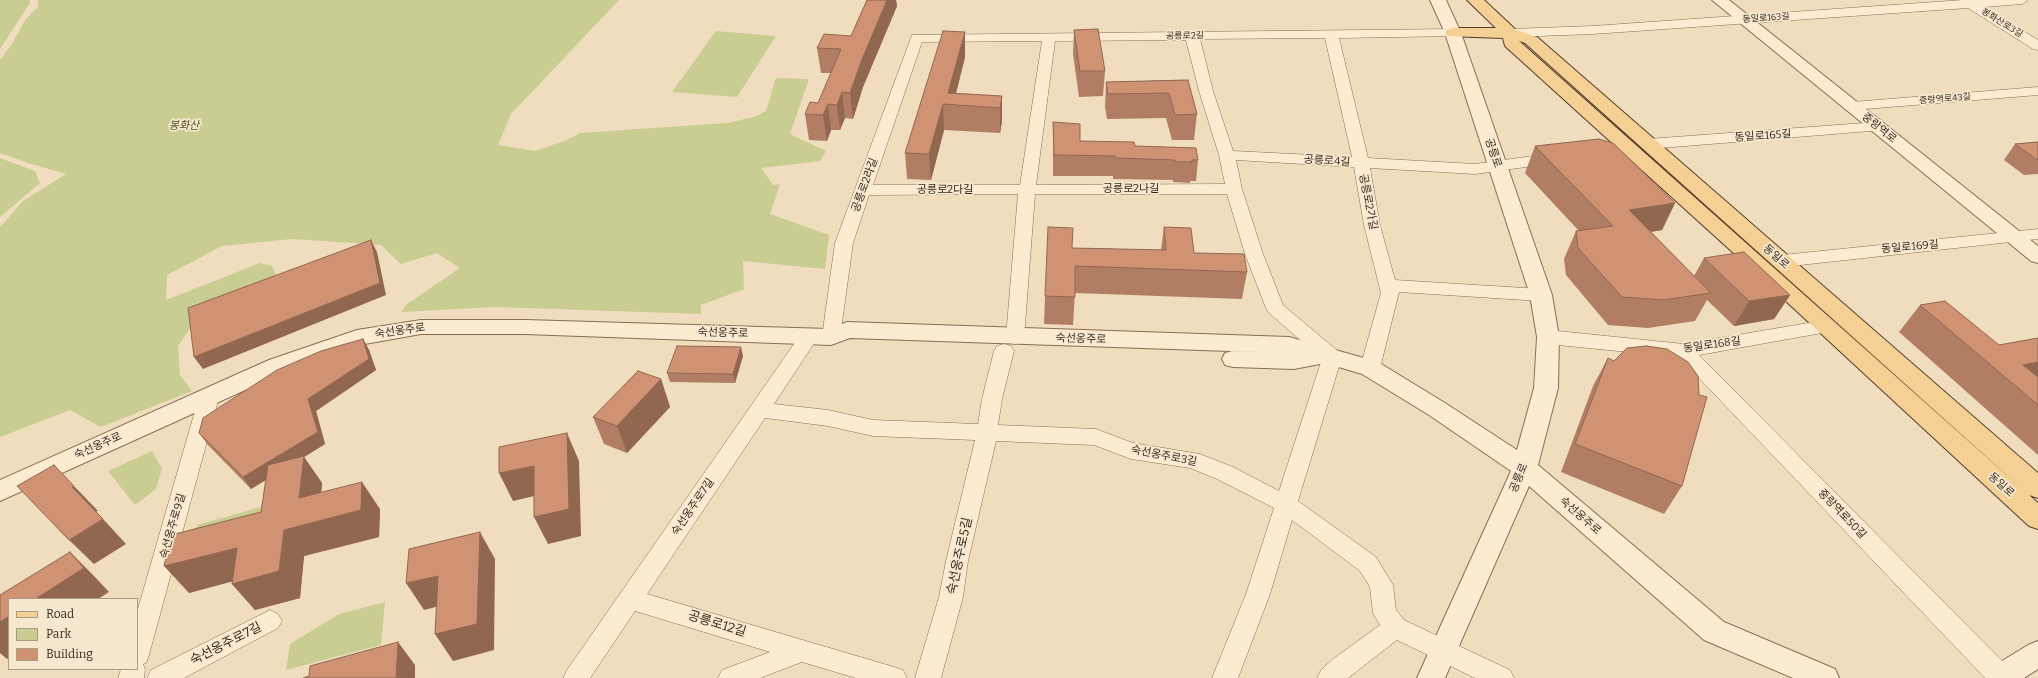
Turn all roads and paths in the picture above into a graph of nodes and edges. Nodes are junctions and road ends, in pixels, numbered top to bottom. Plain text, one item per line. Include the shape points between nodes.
1 (1438, 0) edge
2 (1453, 0) edge
3 (1475, 0) edge
4 (1720, 0) edge
5 (1842, 0) edge
6 (2022, 0) edge
7 (1968, 2) edge
8 (1858, 12) junction
9 (1744, 20) junction
10 (1453, 33) junction
11 (1510, 33) junction
12 (1331, 34) junction
13 (1192, 36) junction
14 (1049, 37) junction
15 (917, 38) joint
16 (2038, 46) edge
17 (1554, 60) junction
18 (1533, 63) junction
19 (2038, 91) edge
20 (1852, 106) junction
21 (1878, 127) junction
22 (1648, 144) junction
23 (1625, 146) junction
24 (1604, 150) edge
25 (1227, 156) junction
26 (1569, 156) edge
27 (1361, 163) junction
28 (1498, 167) junction
29 (1234, 189) junction
30 (863, 190) junction
31 (1027, 190) junction
32 (2038, 234) edge
33 (2015, 236) junction
34 (2038, 256) edge
35 (1779, 271) junction
36 (1388, 285) junction
37 (1541, 295) junction
38 (1826, 326) junction
39 (820, 337) junction
40 (1548, 337) junction
41 (1875, 342) junction
42 (1010, 344) junction
43 (1849, 347) junction
44 (1684, 351) junction
45 (1332, 357) junction
46 (1370, 368) junction
47 (209, 397) junction
48 (760, 410) junction
49 (987, 433) junction
50 (1525, 468) junction
51 (0, 490) edge
52 (1286, 504) junction
53 (2034, 506) edge
54 (630, 599) junction
55 (270, 621) dead end
56 (1395, 628) junction
57 (803, 650) junction
58 (1443, 650) junction
59 (138, 651) edge
60 (2038, 654) edge
61 (160, 678) edge
62 (576, 678) edge
63 (731, 678) edge
64 (894, 678) edge
65 (928, 678) edge
66 (1224, 678) edge
67 (1330, 678) edge
68 (1431, 678) edge
69 (1501, 678) edge
70 (1825, 678) edge
71 (2001, 678) edge

1 - 10 street, 공릉로
2 - 10 street, 공릉로
3 - 11 main road, 동일로
4 - 9 street, 중랑역로
5 - 8 street
6 - 7 street, 동일로163길
7 - 8 street, 동일로163길
7 - 16 street, 봉화산로3길
8 - 9 street, 동일로163길
9 - 11 street, 동일로163길
9 - 20 street, 중랑역로
10 - 11 main road
10 - 12 street, 공릉로2길
10 - 28 street, 공릉로
11 - 17 main road, 동일로 via 1531,40
11 - 18 main road, 동일로 via 1511,43
12 - 13 street, 공릉로2길
12 - 27 street, 공릉로2가길
13 - 14 street, 공릉로2길
13 - 25 street
14 - 15 street, 공릉로2길
14 - 31 street
15 - 30 street, 공릉로2라길
17 - 18 main road via 1532,54
17 - 22 main road, 동일로
18 - 23 main road, 동일로
19 - 20 street, 중랑역로43길
20 - 21 street, 중랑역로
21 - 22 street, 동일로165길
21 - 33 street, 중랑역로
22 - 35 main road, 동일로
23 - 24 street
23 - 35 main road, 동일로
25 - 27 street, 공릉로4길
25 - 29 street
26 - 28 street
27 - 28 street, 공릉로4길 via 1475,169
27 - 36 street, 공릉로2가길 via 1372,225
28 - 37 street, 공릉로
29 - 31 street, 공릉로2나길
29 - 45 street via 1254,254 1275,308
30 - 31 street, 공릉로2다길
30 - 39 street, 공릉로2라길 via 844,243
31 - 42 street
32 - 33 street, 동일로169길
33 - 34 street, 중랑역로
33 - 35 street, 동일로169길
35 - 38 main road, 동일로
35 - 41 main road, 동일로 via 1797,293 1806,294 1807,291 1799,276
36 - 37 street
36 - 46 street, 공릉로2가길 via 1390,293
37 - 40 street, 공릉로
38 - 43 main road, 동일로
38 - 44 street, 동일로168길
39 - 42 street, 숙선옹주로 via 846,345
39 - 47 street, 숙선옹주로 via 525,327 421,328 358,338 328,347 277,366
39 - 48 street, 숙선옹주로7길
40 - 44 street, 동일로168길
40 - 50 street, 공릉로 via 1546,388
41 - 43 main road via 1850,328 1842,327 1838,330
41 - 53 main road, 동일로
42 - 45 street, 숙선옹주로 via 1294,361
42 - 49 street, 숙선옹주로5길 via 992,398
43 - 53 main road, 동일로
44 - 71 street, 중랑역로50길
45 - 46 street, 숙선옹주로
45 - 52 street
46 - 50 street, 숙선옹주로
47 - 51 street, 숙선옹주로
47 - 59 street, 숙선옹주로9길
48 - 49 street via 828,418 873,428
48 - 54 street, 숙선옹주로7길
49 - 52 street, 숙선옹주로3길 via 1096,437 1131,451 1193,460
49 - 65 street, 숙선옹주로5길 via 951,597
50 - 58 street, 공릉로
50 - 70 street, 숙선옹주로 via 1714,631
52 - 56 street via 1368,564 1381,585 1386,613
52 - 66 street via 1258,594
54 - 57 street, 공릉로12길
54 - 62 street, 숙선옹주로7길
55 - 61 street, 숙선옹주로7길
56 - 58 street
56 - 67 street
57 - 63 street
57 - 64 street, 공릉로12길
58 - 68 street, 공릉로
58 - 69 street
60 - 71 street

